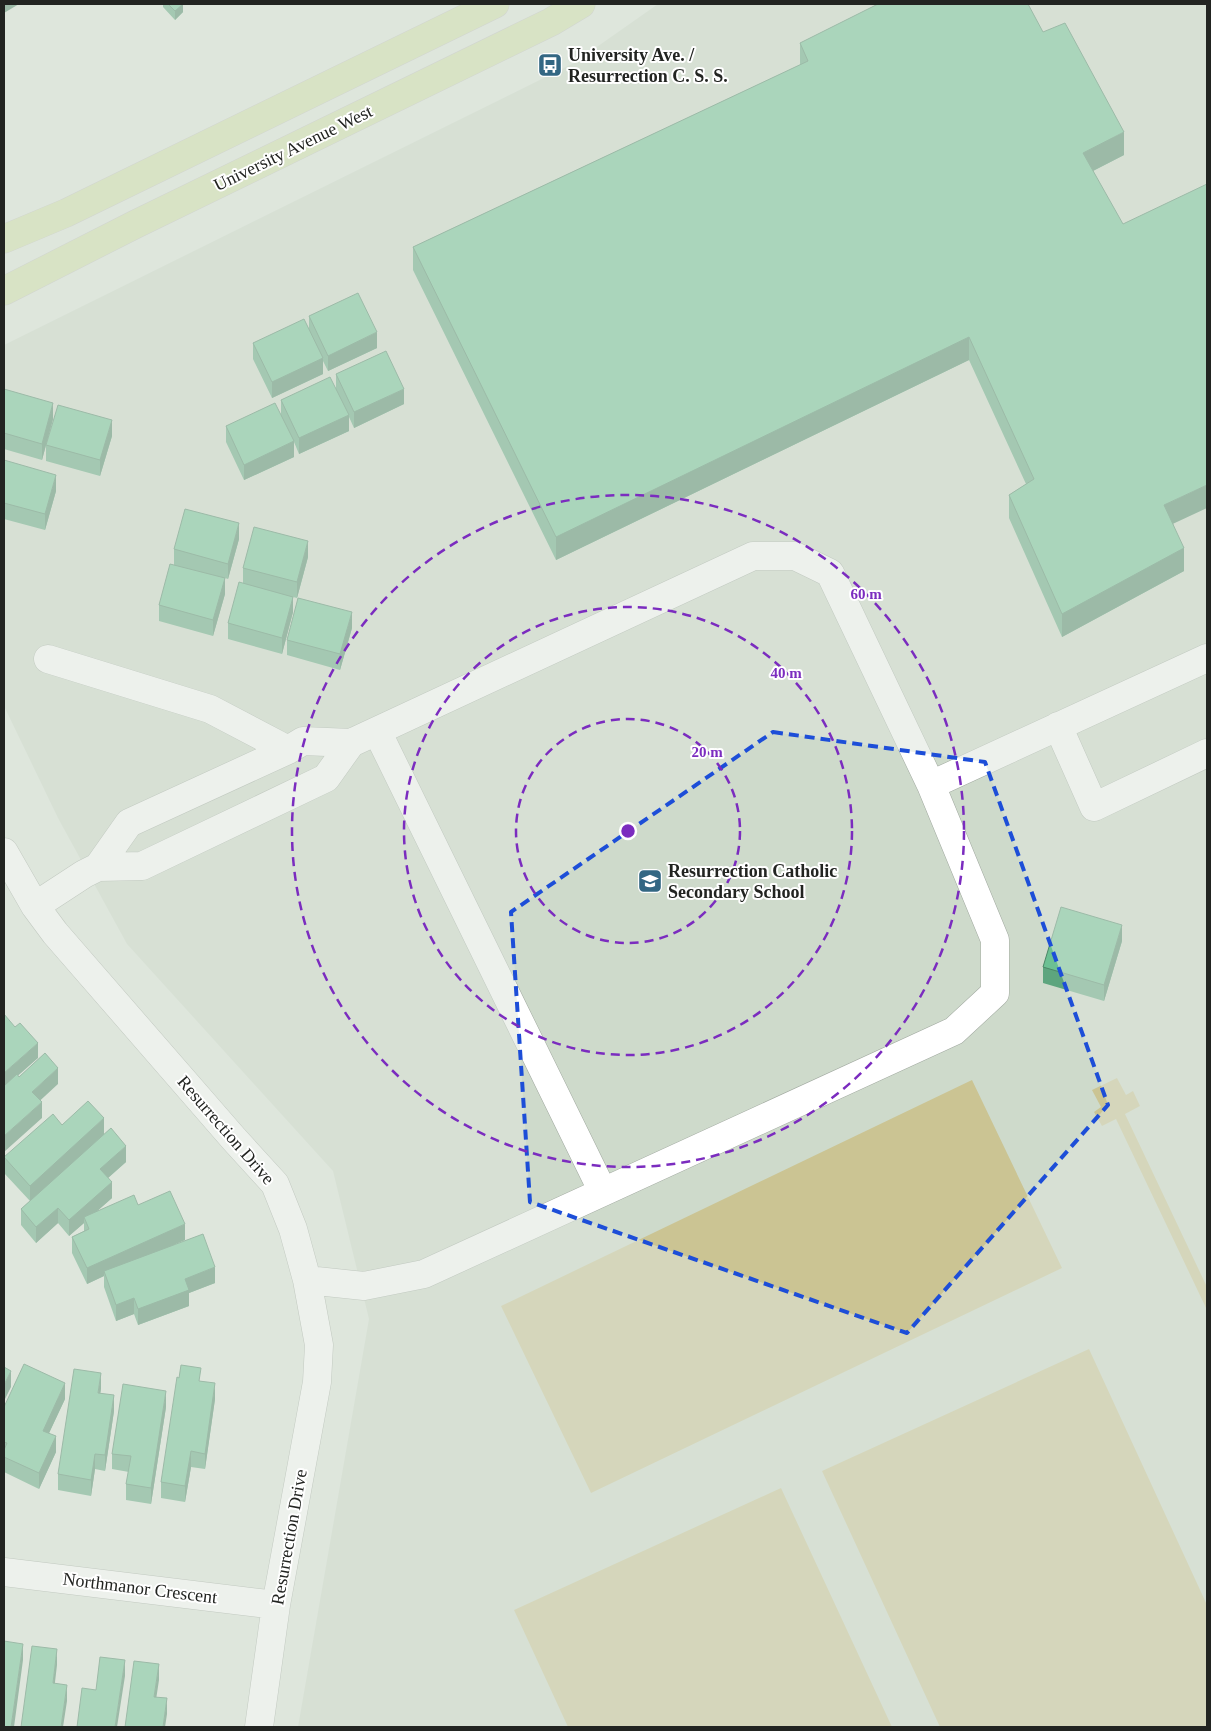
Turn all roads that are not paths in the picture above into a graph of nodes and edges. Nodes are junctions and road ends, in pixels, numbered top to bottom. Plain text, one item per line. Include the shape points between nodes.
1 (495, 4) edge
2 (581, 4) edge
3 (4, 239) edge
4 (4, 291) edge
5 (1207, 658) edge
6 (48, 659) dead end
7 (1058, 726) junction
8 (376, 731) junction
9 (351, 743) junction
10 (288, 750) junction
11 (1207, 753) edge
12 (931, 785) junction
13 (4, 852) edge
14 (98, 867) junction
15 (35, 906) junction
16 (602, 1192) junction
17 (307, 1280) junction
18 (4, 1572) edge
19 (276, 1605) junction
20 (259, 1727) edge

1 - 3 main road via 66,213
2 - 4 main road, University Avenue West via 551,22
5 - 7 street
6 - 10 street via 210,709
7 - 11 street via 1094,807
7 - 12 street
8 - 9 street
8 - 12 street via 753,556 795,556 830,573
8 - 16 street
9 - 10 street via 303,741
9 - 14 street via 326,778 142,866
10 - 14 street via 129,823
12 - 16 street via 995,940 995,993 954,1031
13 - 15 street, Resurrection Drive
14 - 15 street
15 - 17 street, Resurrection Drive via 55,933 275,1184 293,1229
16 - 17 street via 424,1274 364,1286
17 - 19 street, Resurrection Drive via 319,1345 317,1382
18 - 19 street, Northmanor Crescent
19 - 20 street, Resurrection Drive

